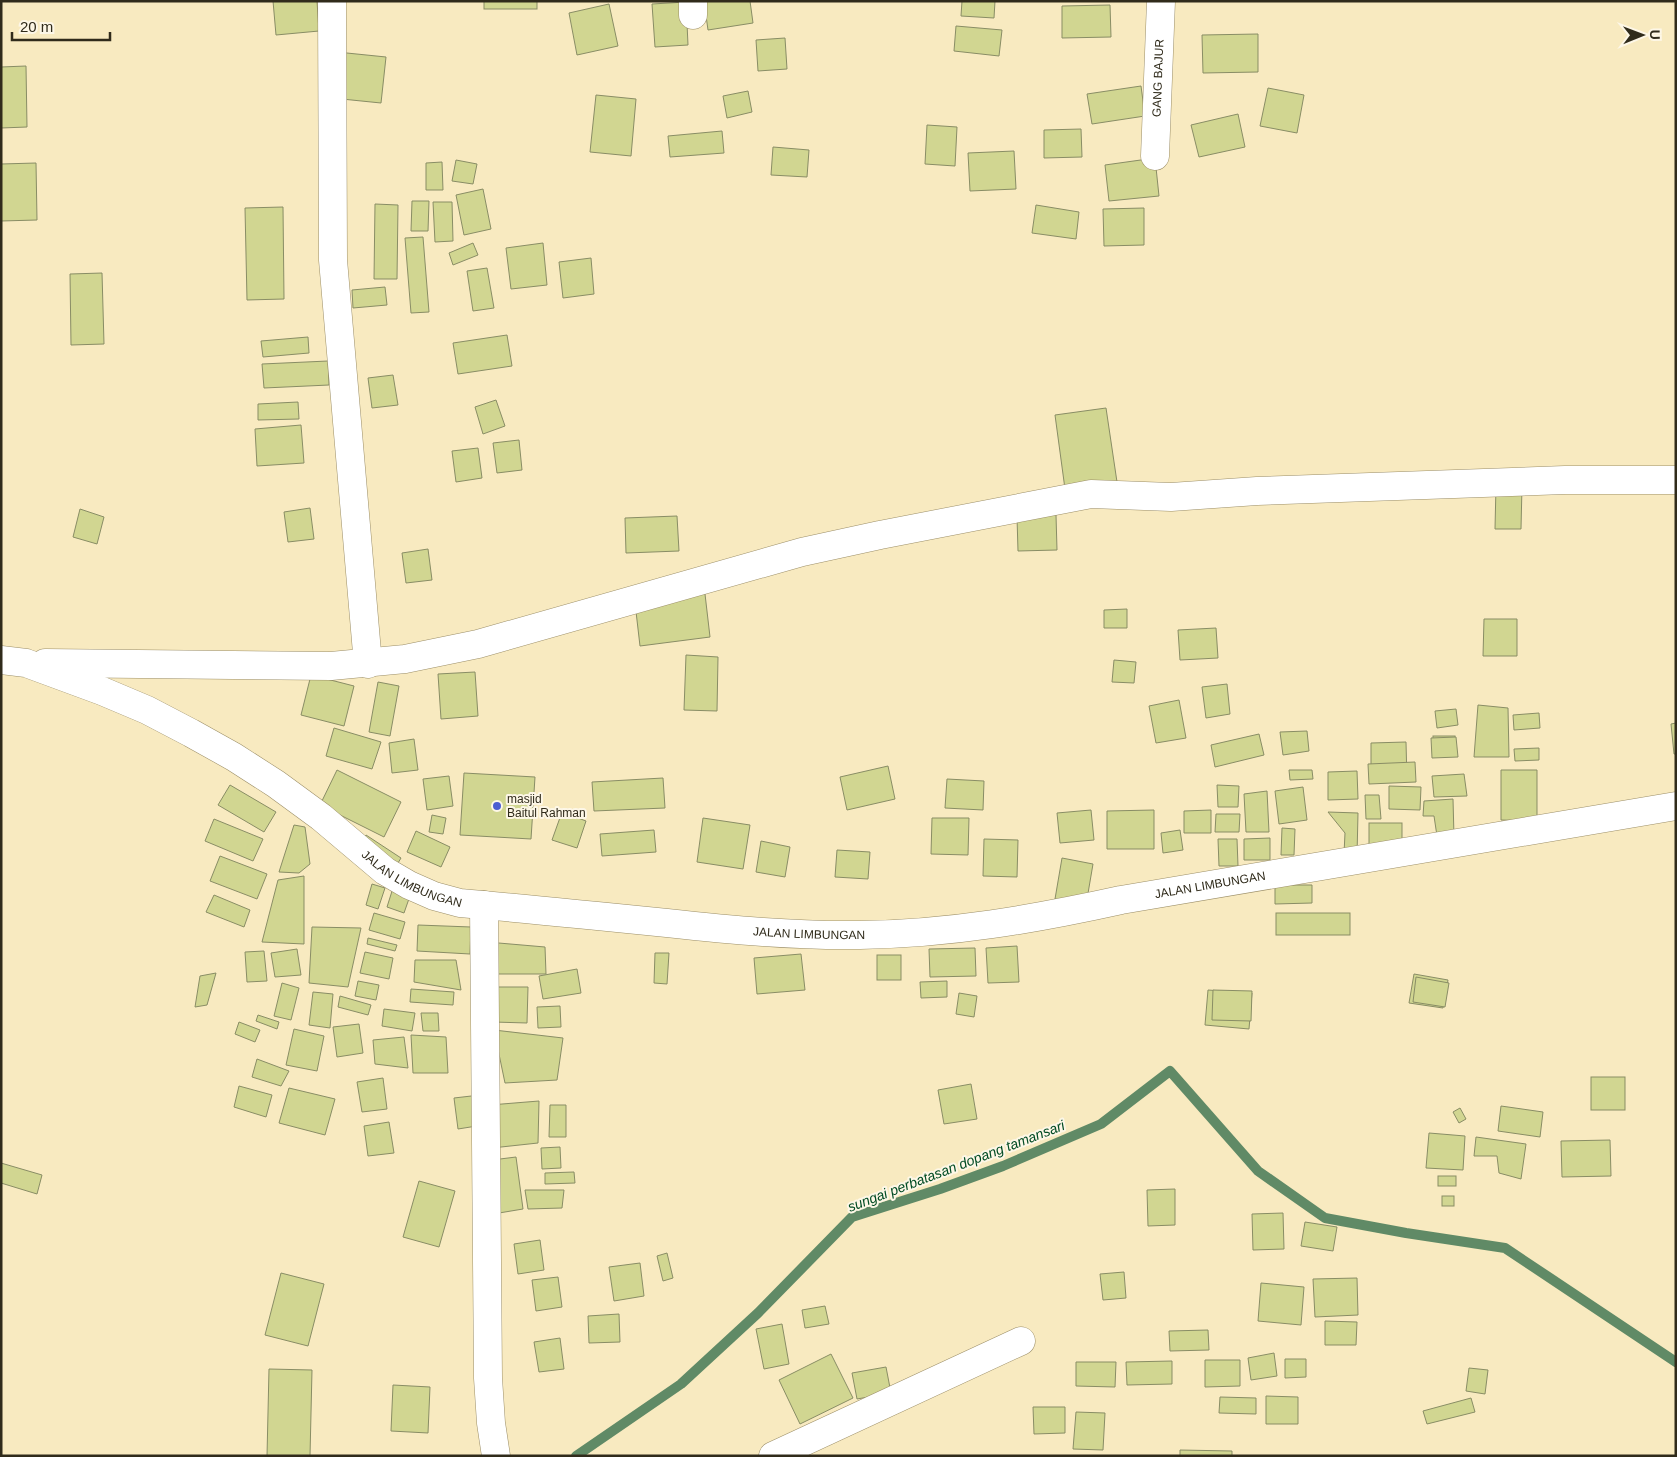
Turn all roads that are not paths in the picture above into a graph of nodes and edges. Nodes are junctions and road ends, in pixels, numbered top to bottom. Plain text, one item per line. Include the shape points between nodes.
1 (332, 1) edge
2 (1162, 1) edge
3 (1155, 156) dead end
4 (1676, 480) edge
5 (14, 661) edge
6 (368, 664) junction
7 (1676, 806) edge
8 (484, 905) junction
9 (1021, 1341) dead end
10 (496, 1456) edge
11 (773, 1456) edge

1 - 6 street via 334,260
2 - 3 street, GANG BAJUR
4 - 6 street via 1555,480 1257,490 1171,497 1091,494 802,552 478,644
5 - 6 street
5 - 8 street, JALAN LIMBUNGAN via 147,710 234,757 276,784 386,871 409,885 460,903
7 - 8 street, JALAN LIMBUNGAN via 1122,900 1057,915 926,932 860,935 727,930
8 - 10 street via 488,1378
9 - 11 street

